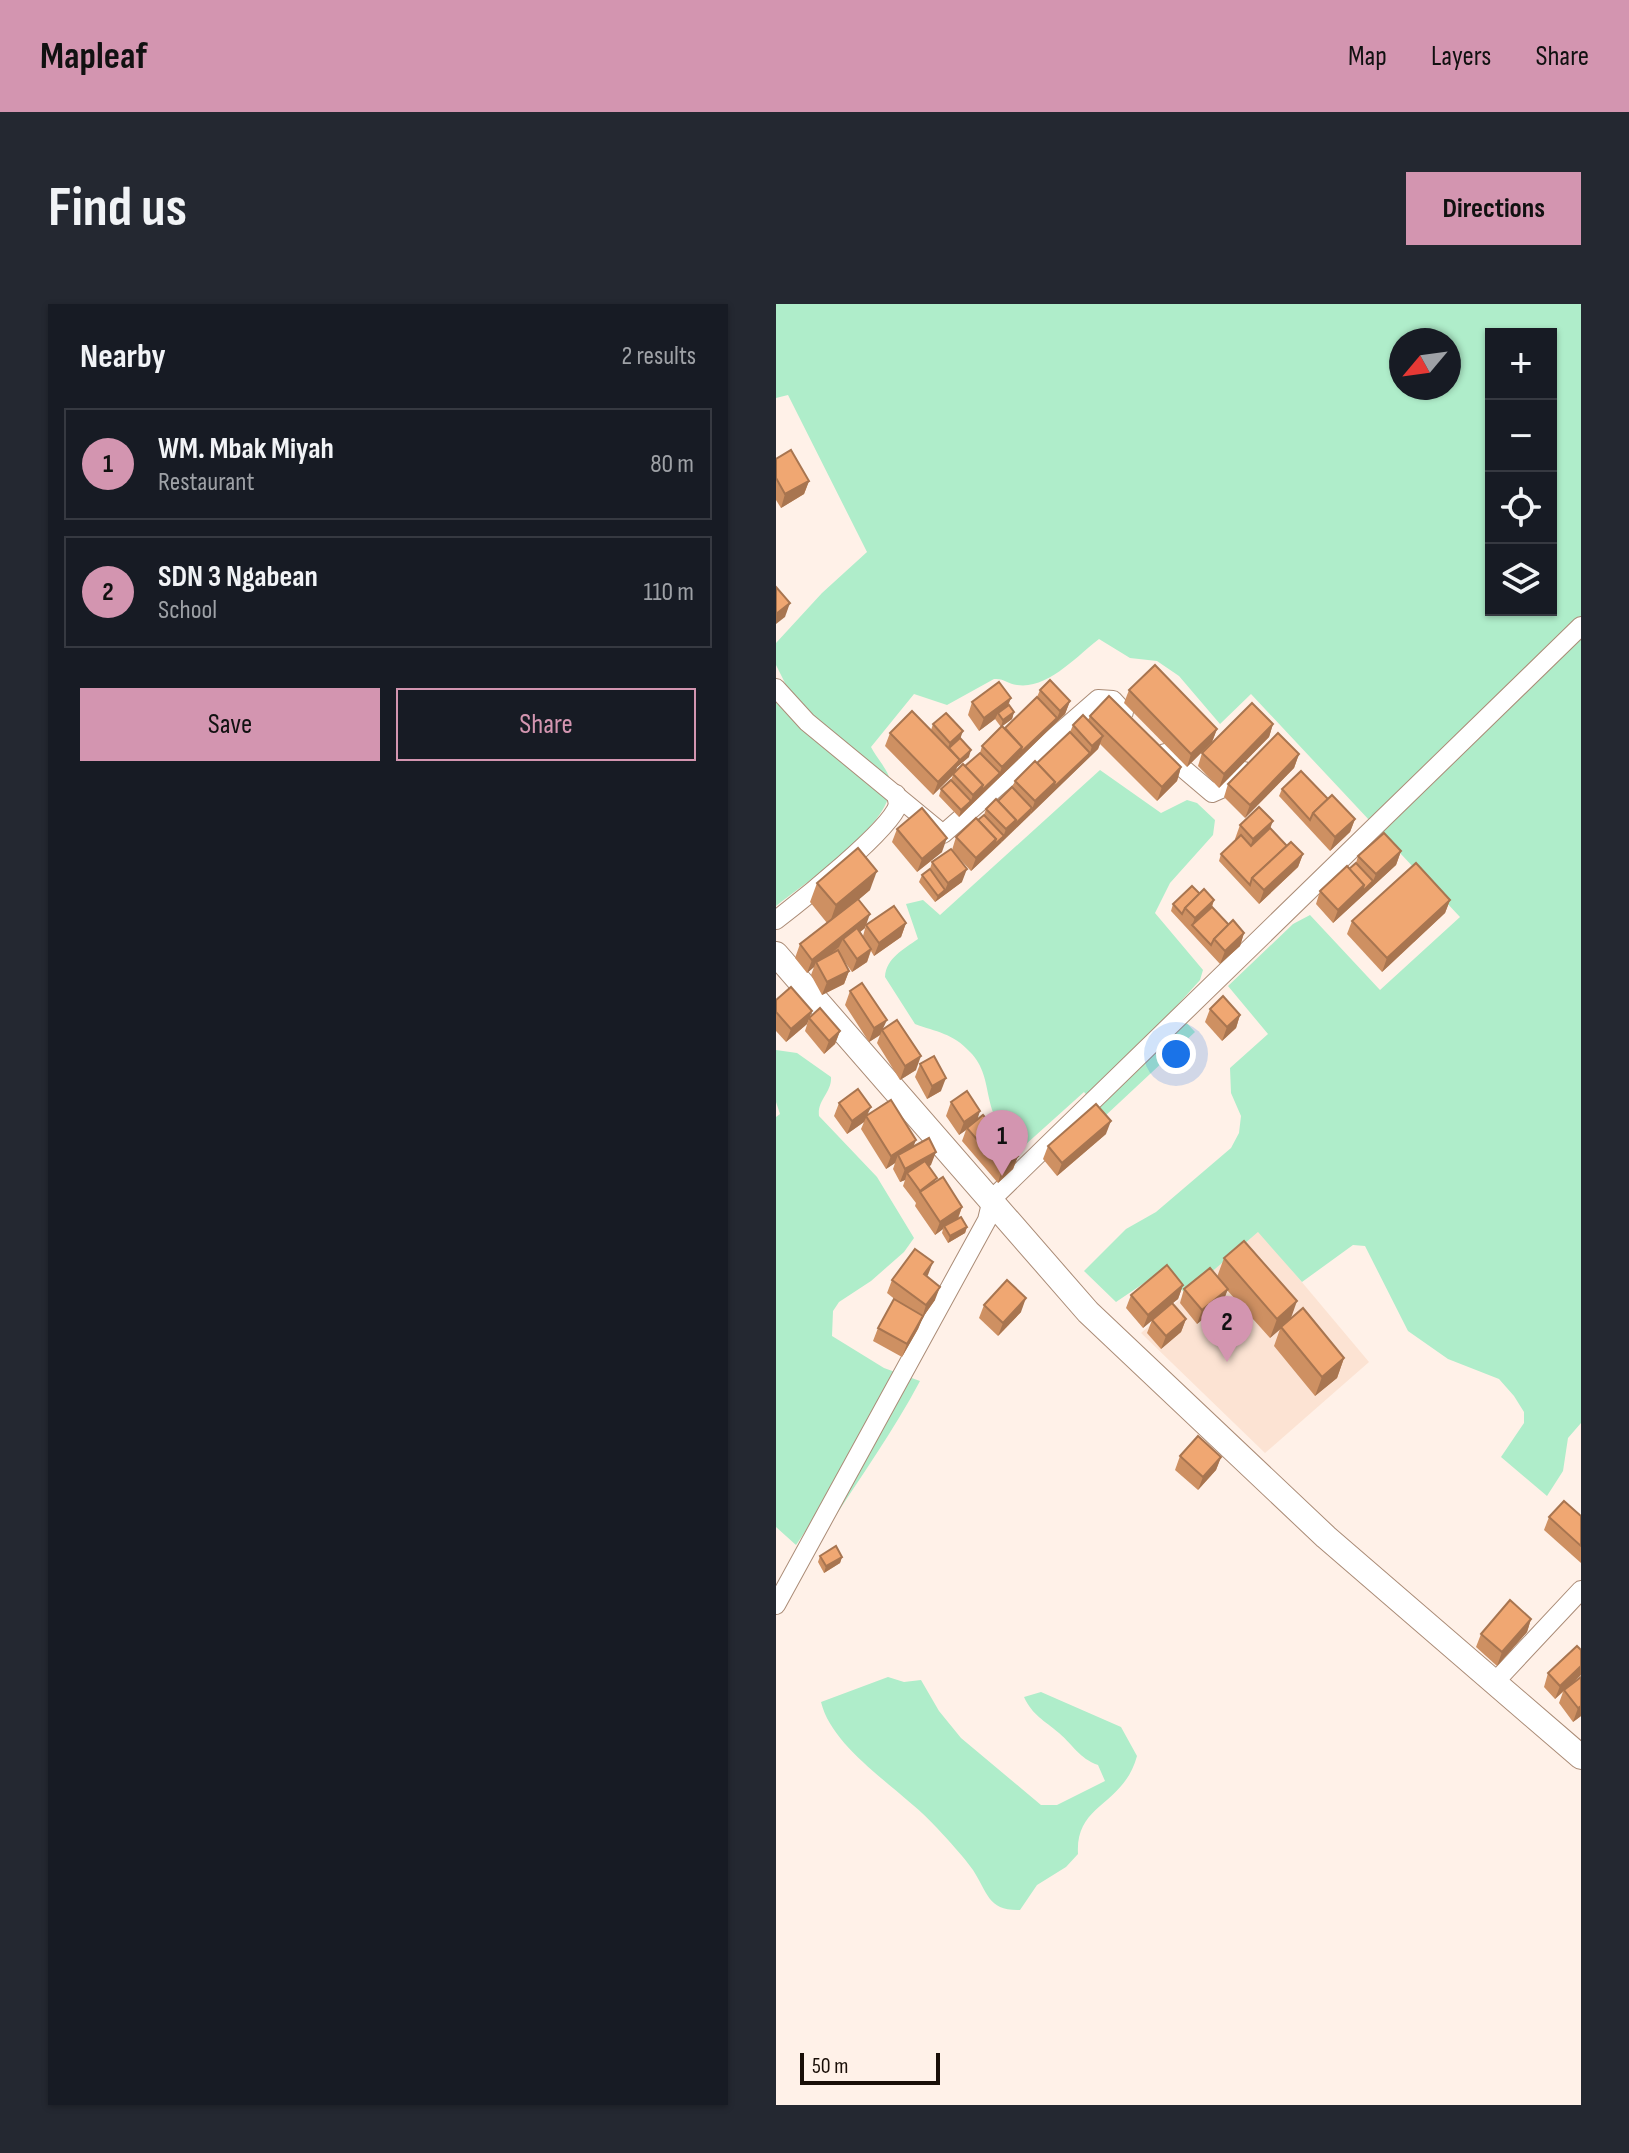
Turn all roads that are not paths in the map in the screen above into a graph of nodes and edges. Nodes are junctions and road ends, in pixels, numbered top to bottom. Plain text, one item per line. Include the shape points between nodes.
1 (1581, 626) edge
2 (776, 688) edge
3 (1259, 755) edge
4 (896, 794) junction
5 (776, 920) edge
6 (776, 954) edge
7 (992, 1199) junction
8 (1581, 1590) edge
9 (778, 1597) edge
10 (1494, 1683) junction
11 (1581, 1757) edge

1 - 7 street
2 - 4 street via 807,722
3 - 4 street via 1230,785 1212,793 1113,700 1098,699 943,834
4 - 5 street via 898,805 891,817
6 - 7 street
7 - 9 street via 987,1220
7 - 10 street via 1100,1323 1326,1537
8 - 10 street
10 - 11 street

